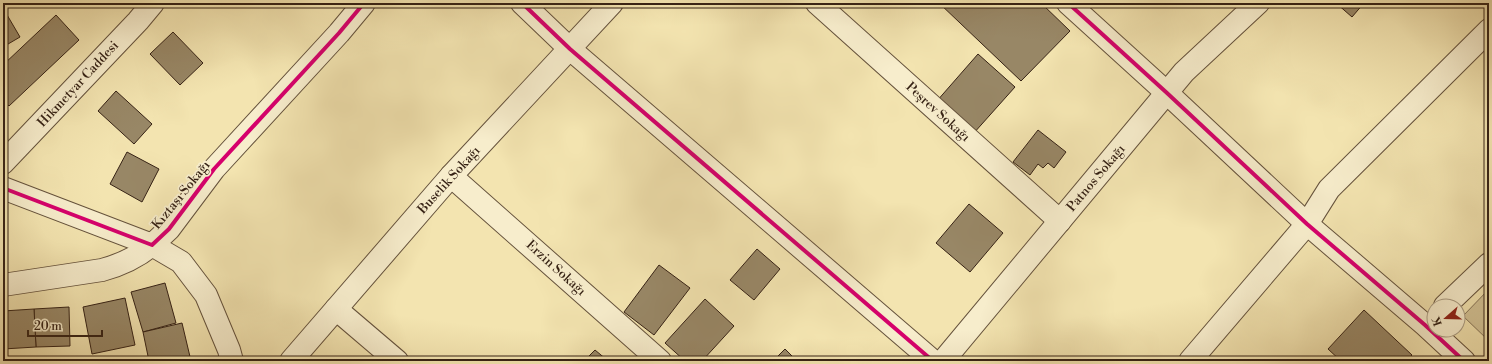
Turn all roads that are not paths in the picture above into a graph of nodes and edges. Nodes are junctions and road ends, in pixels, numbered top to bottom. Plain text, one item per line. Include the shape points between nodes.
1 (153, 3) edge
2 (364, 3) edge
3 (522, 3) edge
4 (612, 3) edge
5 (817, 3) edge
6 (1068, 3) edge
7 (1258, 3) edge
8 (1489, 30) edge
9 (570, 48) junction
10 (1167, 93) junction
11 (3, 161) edge
12 (451, 176) junction
13 (3, 188) edge
14 (1060, 221) junction
15 (1306, 224) junction
16 (152, 245) junction
17 (1489, 264) edge
18 (3, 285) edge
19 (1453, 298) edge
20 (336, 309) junction
21 (1426, 318) edge
22 (1443, 338) edge
23 (1458, 359) edge
24 (232, 361) edge
25 (291, 361) edge
26 (397, 361) edge
27 (660, 361) edge
28 (933, 361) edge
29 (943, 361) edge
30 (1190, 361) edge

1 - 11 street, Hikmetyar Caddesi
2 - 16 street, Kıztaşı Sokağı via 214,169 169,229
3 - 9 street
4 - 9 street, Buselik Sokağı
5 - 14 street, Peşrev Sokağı
6 - 10 street
7 - 10 street, Patnos Sokağı via 1184,72
8 - 15 street via 1329,189
9 - 12 street, Buselik Sokağı
9 - 28 street
10 - 14 street, Patnos Sokağı
10 - 15 street
12 - 20 street, Buselik Sokağı
12 - 27 street, Erzin Sokağı
13 - 16 street, Kıztaşı Sokağı
14 - 29 street, Patnos Sokağı
15 - 21 street
15 - 30 street
16 - 18 street via 132,260 117,266
16 - 24 street via 181,262 206,295
17 - 19 street
20 - 25 street, Buselik Sokağı
20 - 26 street
22 - 23 street

